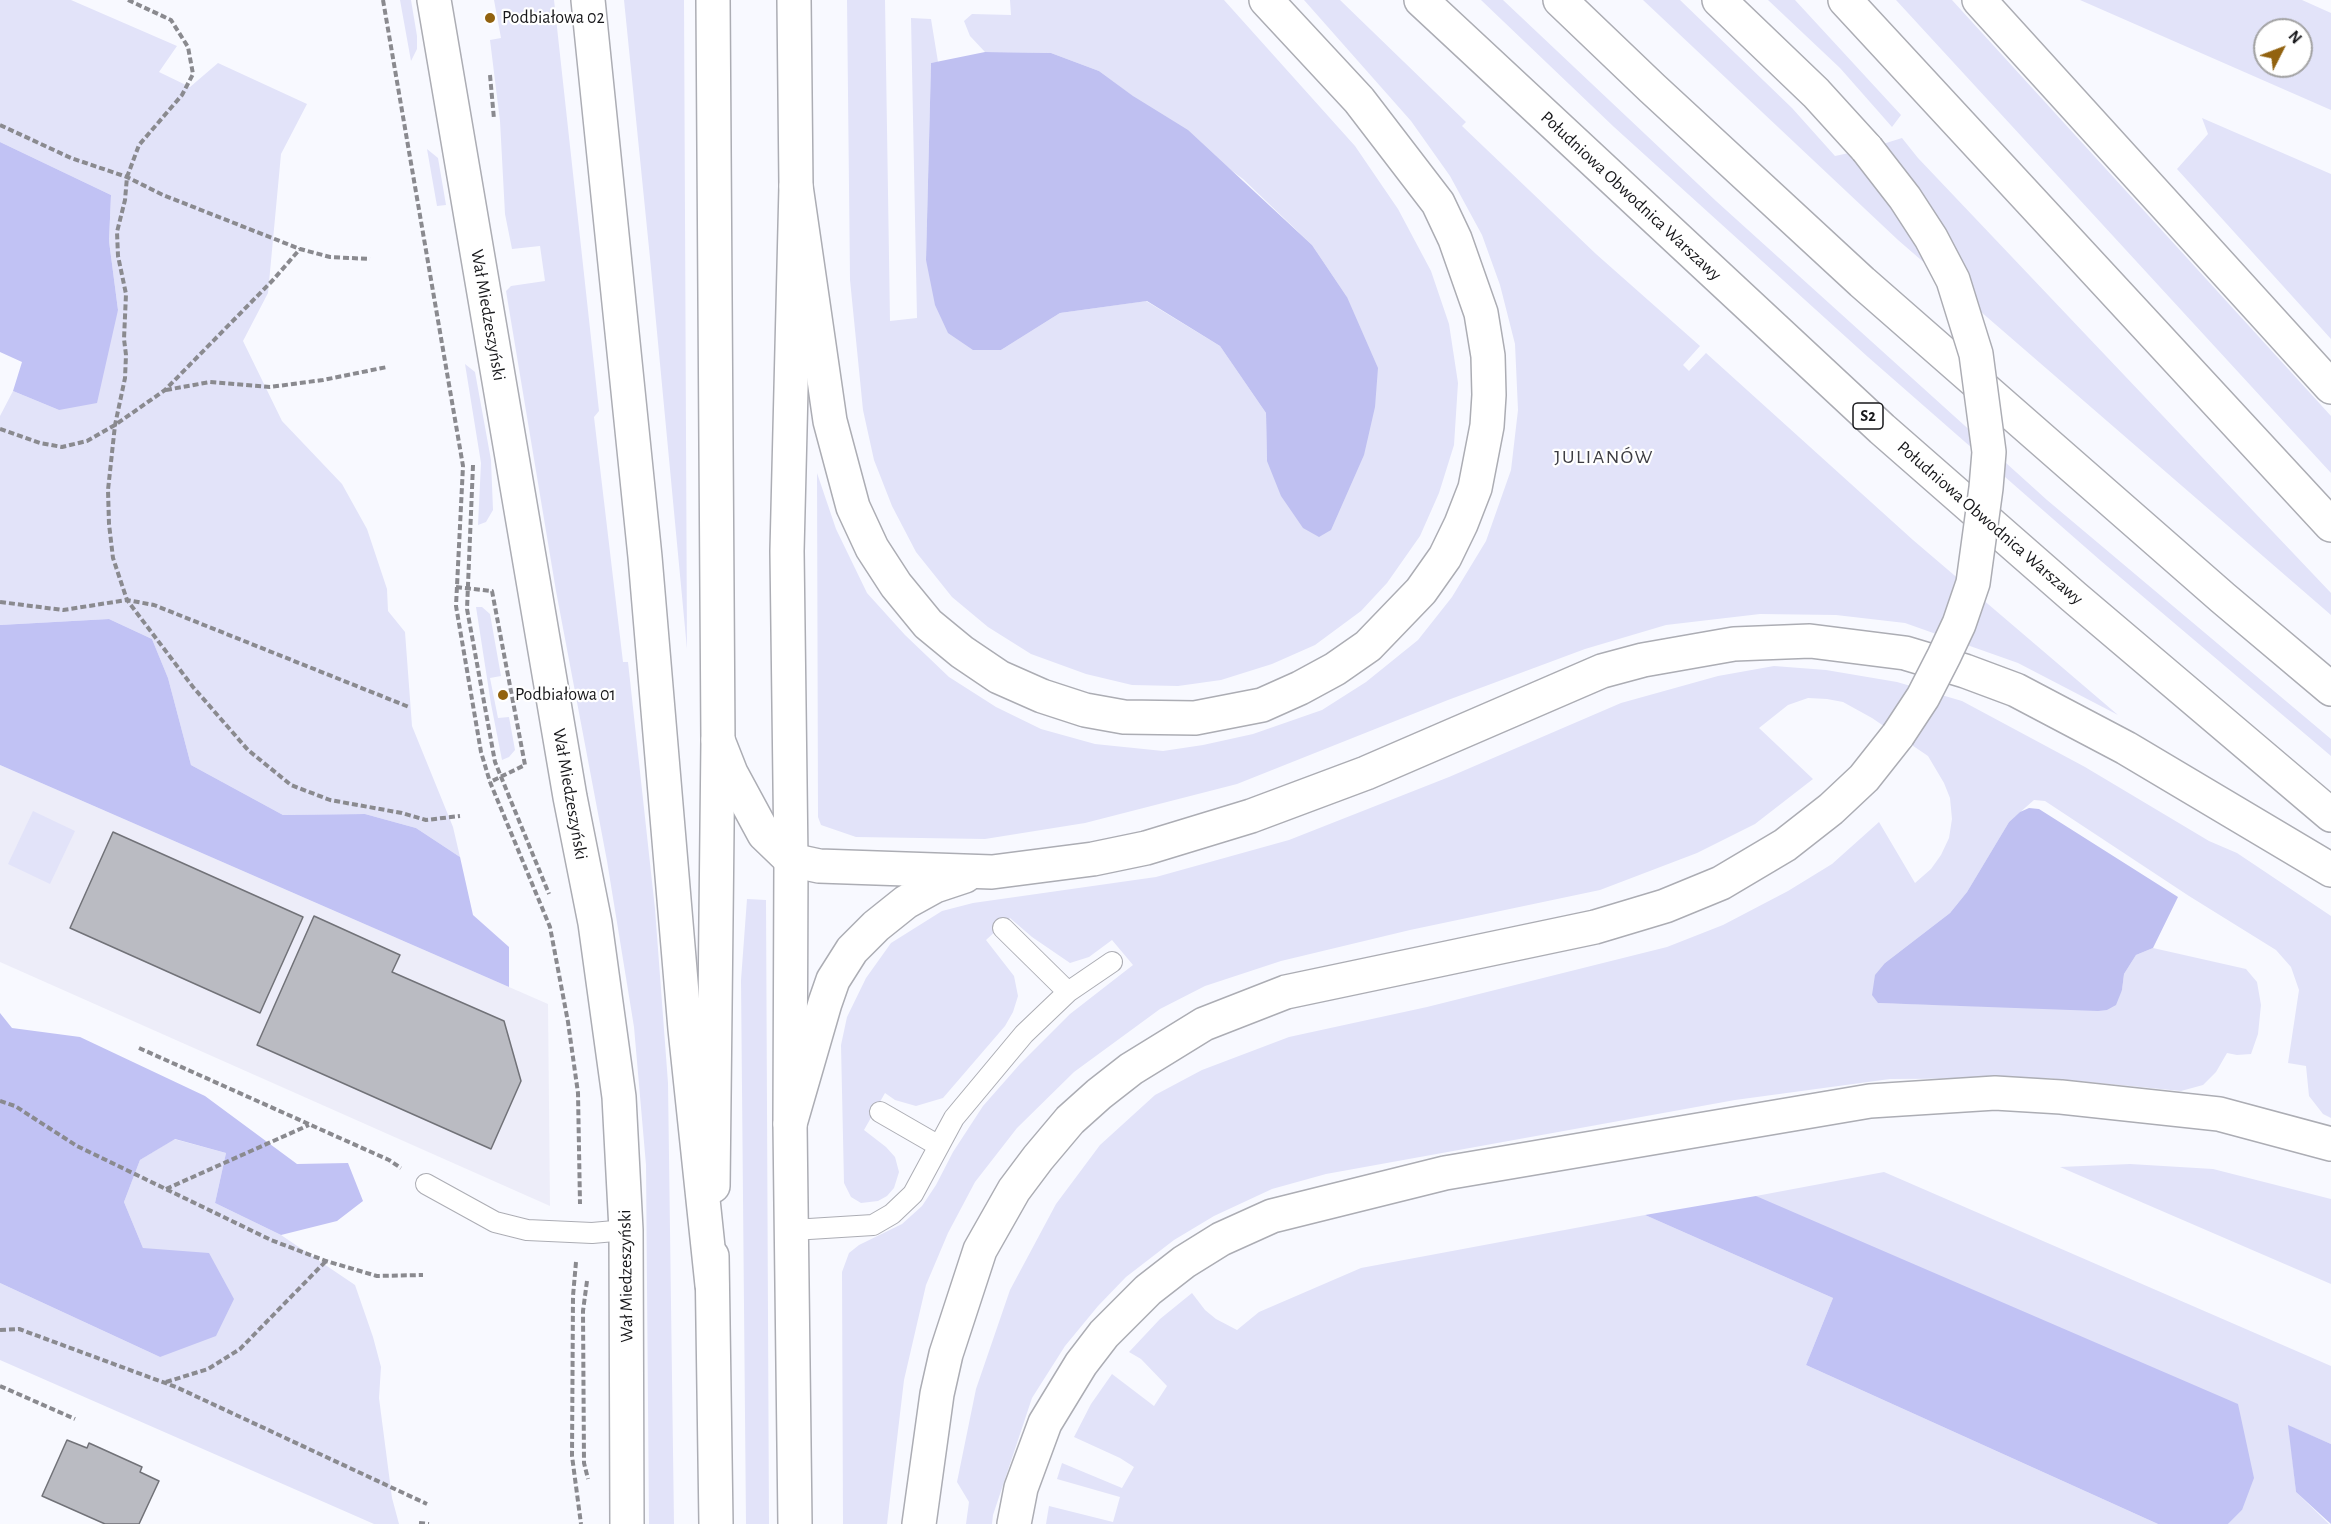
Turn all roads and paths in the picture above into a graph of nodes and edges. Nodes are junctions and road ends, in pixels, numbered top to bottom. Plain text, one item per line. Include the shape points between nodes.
1 (128, 0) edge
2 (383, 0) edge
3 (434, 0) edge
4 (588, 0) edge
5 (713, 0) edge
6 (794, 0) edge
7 (1266, 0) edge
8 (1421, 0) edge
9 (1560, 0) edge
10 (1719, 0) edge
11 (1845, 0) edge
12 (1979, 0) edge
13 (0, 124) edge
14 (127, 177) junction
15 (796, 186) junction
16 (300, 249) junction
17 (370, 259) dead end
18 (387, 367) dead end
19 (2331, 387) edge
20 (165, 390) junction
21 (115, 425) junction
22 (0, 429) edge
23 (473, 461) dead end
24 (2331, 525) edge
25 (456, 588) junction
26 (468, 590) junction
27 (127, 600) junction
28 (0, 602) edge
29 (2331, 689) edge
30 (409, 707) dead end
31 (718, 740) junction
32 (501, 777) junction
33 (490, 782) junction
34 (2331, 815) edge
35 (460, 816) dead end
36 (791, 860) junction
37 (2331, 870) edge
38 (978, 871) junction
39 (550, 896) dead end
40 (1003, 928) dead end
41 (1112, 962) dead end
42 (1068, 992) junction
43 (139, 1048) dead end
44 (0, 1101) edge
45 (880, 1112) dead end
46 (790, 1124) junction
47 (309, 1125) junction
48 (2331, 1144) edge
49 (939, 1146) junction
50 (426, 1184) joint
51 (166, 1189) junction
52 (626, 1230) junction
53 (793, 1230) junction
54 (563, 1233) junction
55 (592, 1233) junction
56 (327, 1261) junction
57 (423, 1275) dead end
58 (712, 1286) junction
59 (0, 1330) edge
60 (166, 1383) junction
61 (0, 1386) edge
62 (75, 1419) dead end
63 (589, 1484) dead end
64 (427, 1504) dead end
65 (419, 1523) edge
66 (429, 1524) edge
67 (581, 1524) edge
68 (627, 1524) edge
69 (716, 1524) edge
70 (795, 1524) edge
71 (919, 1524) edge
72 (1014, 1524) edge

1 - 14 path via 171,20 188,47 193,74 182,94 139,145
2 - 25 path via 463,466
3 - 52 main road, Wał Miedzeszyński via 595,923 619,1097
4 - 58 main road via 645,557 685,1029
5 - 31 main road
6 - 15 main road
7 - 15 main road via 1359,100 1438,203 1481,313 1490,395 1475,488 1445,557 1421,591 1368,646 1335,669 1262,705 1195,718 1124,717 1085,710 999,676 928,624 872,548 853,507 830,421
8 - 34 main road, Południowa Obwodnica Warszawy / S2 via 1882,429
9 - 29 main road via 1862,282
10 - 71 main road, bridge via 1816,93 1867,150 1911,208 1953,280 1976,354 1989,452 1973,584 1959,624 1923,697 1864,778 1831,810 1785,845 1721,883 1665,906 1595,927 1286,993 1204,1024 1131,1069 1099,1095 1070,1120 1038,1158 1014,1190 980,1250 937,1394
11 - 24 main road
12 - 19 main road
13 - 14 path via 71,158
14 - 16 path via 203,212
14 - 21 path via 117,232 126,294 125,378
15 - 36 main road via 787,551
16 - 17 path via 330,257
16 - 20 path
18 - 20 path via 270,387 210,382
20 - 21 path
21 - 22 path via 87,441 62,447
21 - 27 path via 108,490 109,524 113,558
23 - 26 path
25 - 26 path
25 - 33 path via 481,752
26 - 32 path via 467,609
26 - 32 path via 492,591 525,765
27 - 28 path via 63,610
27 - 30 path via 154,604
27 - 35 path via 248,750 291,785 330,800 426,820
31 - 36 main road via 764,834
31 - 58 main road
32 - 33 path
32 - 39 path
33 - 54 path via 550,927 568,1022 578,1093 580,1205 564,1208
36 - 38 main road via 819,866
36 - 46 main road
37 - 38 main road via 2126,748 2016,690 1905,653 1831,643 1774,641 1689,650 1602,671 1297,801 1198,834 1093,859
38 - 46 main road via 935,886 906,902 852,950 832,980
40 - 42 lane
41 - 42 lane
42 - 49 lane via 1024,1034 954,1118
43 - 47 path
44 - 51 path via 15,1106 77,1146
45 - 49 lane
46 - 53 main road
47 - 50 path via 390,1160
47 - 51 path
48 - 72 main road via 2219,1114 2061,1097 1995,1093 1880,1100 1445,1173 1272,1216 1221,1239 1184,1262 1148,1290 1104,1334 1046,1423 1021,1488
49 - 53 lane via 913,1194 873,1225
50 - 54 lane via 495,1222
51 - 56 path via 271,1240
52 - 55 lane
52 - 68 main road, Wał Miedzeszyński
53 - 70 main road
54 - 55 lane
54 - 67 path via 560,1253 576,1258 572,1456
55 - 63 path via 583,1311 584,1463
56 - 57 path via 377,1276
56 - 60 path via 240,1349 208,1369
58 - 69 main road
59 - 60 path via 19,1329
60 - 64 path
61 - 62 path
65 - 66 path

